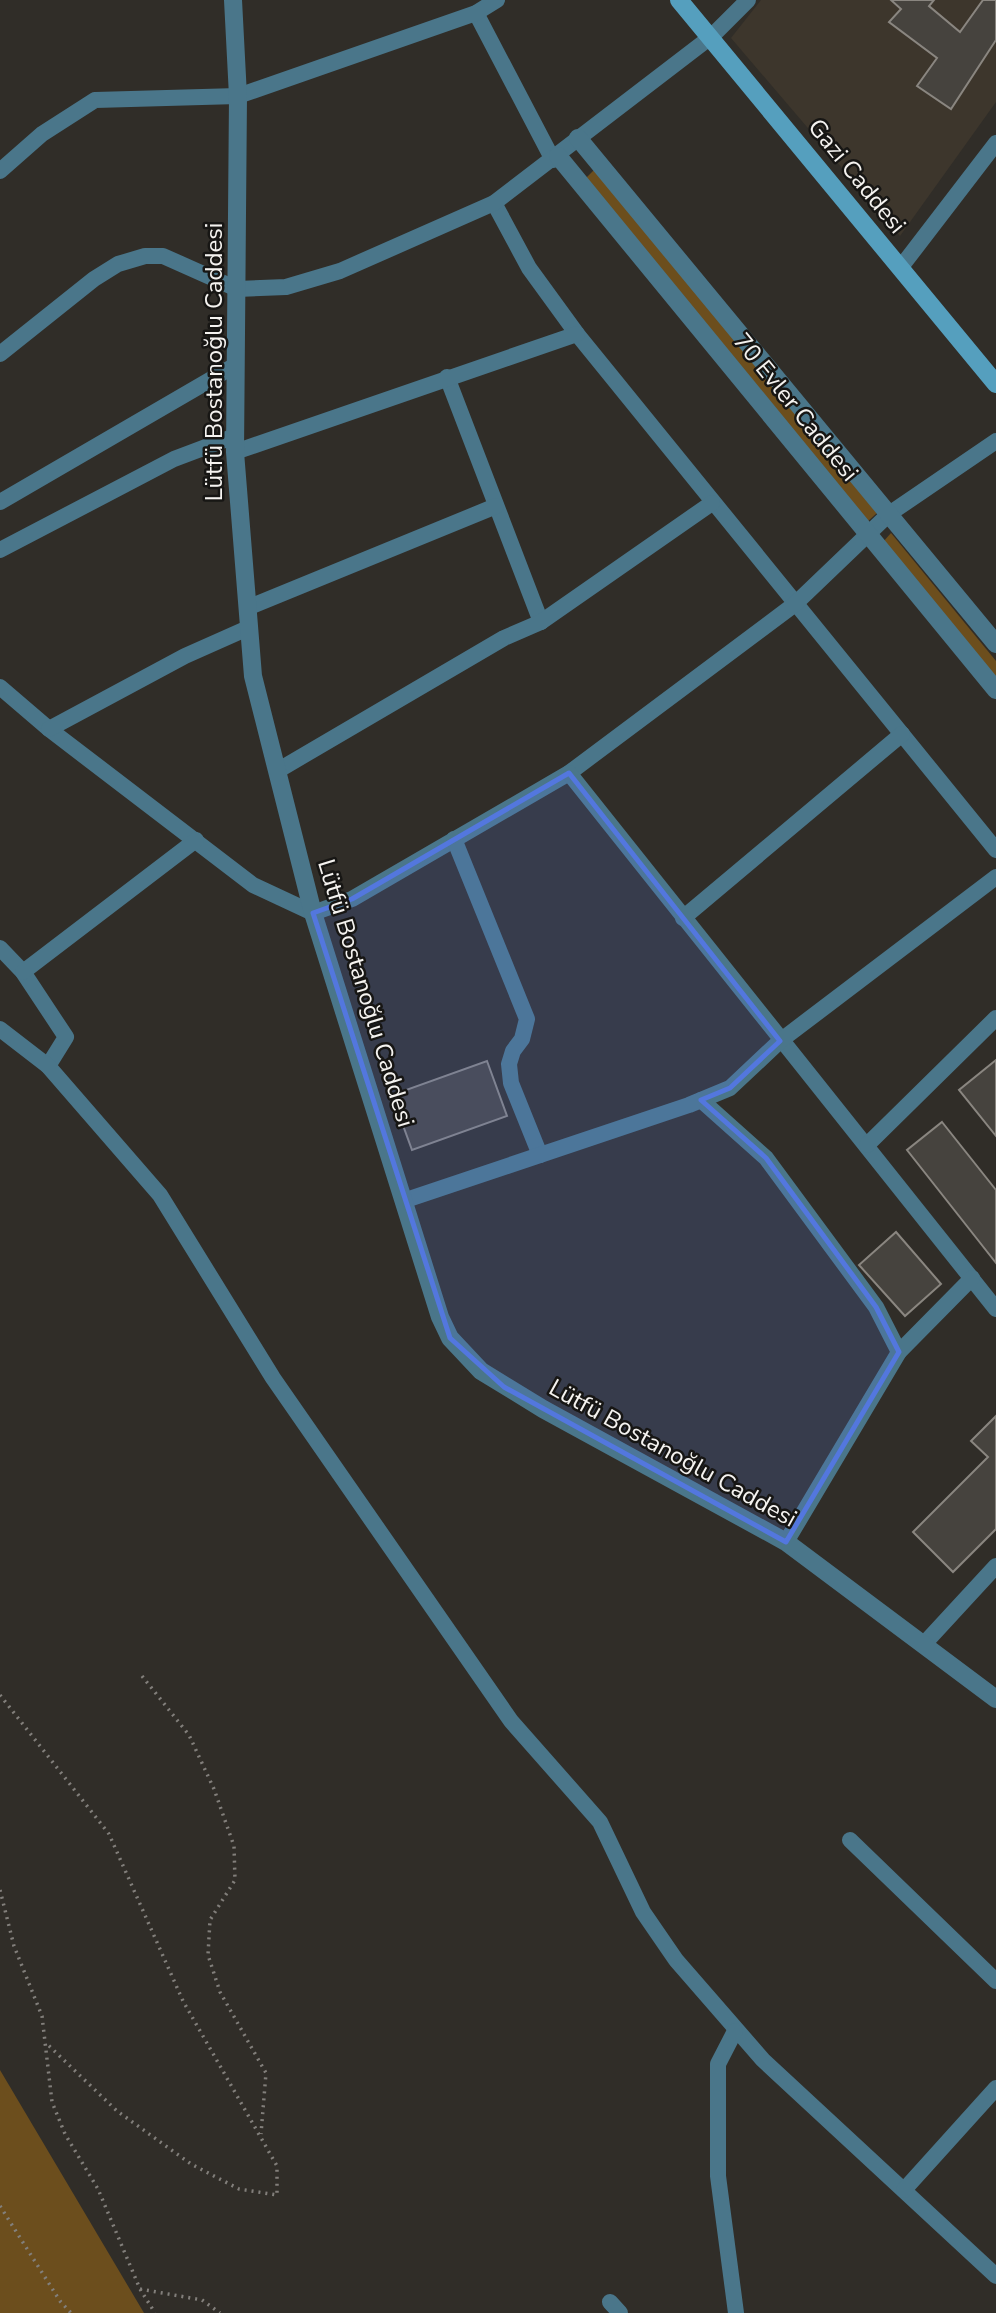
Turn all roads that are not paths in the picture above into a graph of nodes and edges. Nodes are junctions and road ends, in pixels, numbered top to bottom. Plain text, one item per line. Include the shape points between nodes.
1 (233, 0) edge
2 (497, 0) edge
3 (679, 0) edge
4 (748, 0) edge
5 (476, 13) junction
6 (712, 36) junction
7 (238, 96) junction
8 (578, 138) junction
9 (996, 143) edge
10 (555, 158) junction
11 (0, 171) edge
12 (494, 203) junction
13 (901, 267) junction
14 (237, 289) junction
15 (577, 334) junction
16 (0, 354) edge
17 (234, 366) junction
18 (447, 377) junction
19 (996, 384) edge
20 (996, 441) edge
21 (235, 444) junction
22 (0, 502) edge
23 (712, 503) junction
24 (496, 506) junction
25 (889, 514) junction
26 (869, 535) junction
27 (0, 550) edge
28 (795, 604) junction
29 (247, 608) junction
30 (541, 622) junction
31 (248, 628) junction
32 (996, 644) edge
33 (0, 687) edge
34 (996, 690) edge
35 (49, 729) junction
36 (902, 734) junction
37 (277, 771) junction
38 (569, 773) junction
39 (454, 839) junction
40 (196, 840) junction
41 (996, 850) edge
42 (996, 877) edge
43 (313, 913) junction
44 (683, 918) junction
45 (0, 948) edge
46 (23, 972) junction
47 (995, 1021) edge
48 (0, 1030) edge
49 (780, 1041) junction
50 (48, 1066) junction
51 (701, 1100) junction
52 (866, 1145) junction
53 (540, 1155) junction
54 (403, 1201) junction
55 (972, 1278) junction
56 (996, 1309) edge
57 (899, 1352) junction
58 (786, 1542) junction
59 (996, 1566) edge
60 (924, 1644) junction
61 (996, 1699) edge
62 (850, 1840) dead end
63 (996, 1981) edge
64 (735, 2031) junction
65 (996, 2088) edge
66 (904, 2190) junction
67 (996, 2276) edge
68 (736, 2313) edge

1 - 7 street, Lütfü Bostanoğlu Caddesi
2 - 5 street
3 - 6 main road, Gazi Caddesi
4 - 6 street
5 - 7 street
5 - 10 street
6 - 8 street
6 - 13 main road, Gazi Caddesi
7 - 11 street via 95,100 42,134
7 - 14 street, Lütfü Bostanoğlu Caddesi
8 - 10 street
8 - 25 street, 70 Evler Caddesi
9 - 13 street
10 - 12 street
10 - 26 street, 70 Evler Caddesi
12 - 14 street via 340,271 286,287
12 - 15 street via 529,268
13 - 19 main road, Gazi Caddesi
14 - 16 street via 163,256 145,256 118,264 94,279
14 - 17 street, Lütfü Bostanoğlu Caddesi
15 - 18 street
15 - 23 street
17 - 21 street, Lütfü Bostanoğlu Caddesi
17 - 22 street
18 - 21 street
18 - 24 street
20 - 25 street
21 - 27 street via 174,459
21 - 29 street, Lütfü Bostanoğlu Caddesi
23 - 28 street
23 - 30 street
24 - 29 street
24 - 30 street
25 - 26 street
25 - 32 street, 70 Evler Caddesi
26 - 28 street
26 - 34 street, 70 Evler Caddesi
28 - 36 street
28 - 38 street
29 - 31 street, Lütfü Bostanoğlu Caddesi
30 - 37 street via 504,638
31 - 35 street via 185,656
31 - 37 street, Lütfü Bostanoğlu Caddesi via 261,714
33 - 35 street
35 - 40 street
36 - 41 street
36 - 44 street
37 - 43 street, Lütfü Bostanoğlu Caddesi
38 - 39 street
38 - 44 street
39 - 43 street via 352,899
39 - 53 street via 527,1019 509,1064 511,1083
40 - 43 street via 253,885
40 - 46 street
42 - 49 street
43 - 54 street, Lütfü Bostanoğlu Caddesi
44 - 49 street
45 - 46 street
46 - 50 street via 66,1037
47 - 52 street
48 - 50 street
49 - 51 street via 730,1088
49 - 52 street
50 - 64 street via 160,1195 338,1474 511,1721 600,1822 643,1912
51 - 53 street
51 - 57 street via 766,1158 876,1307
52 - 55 street
53 - 54 street
54 - 58 street, Lütfü Bostanoğlu Caddesi via 440,1317 465,1357 524,1398
55 - 56 street
55 - 57 street
57 - 58 street
58 - 60 street, Lütfü Bostanoğlu Caddesi
59 - 60 street
60 - 61 street, Lütfü Bostanoğlu Caddesi
62 - 63 street
64 - 66 street
64 - 68 street via 718,2064 718,2176
65 - 66 street
66 - 67 street

